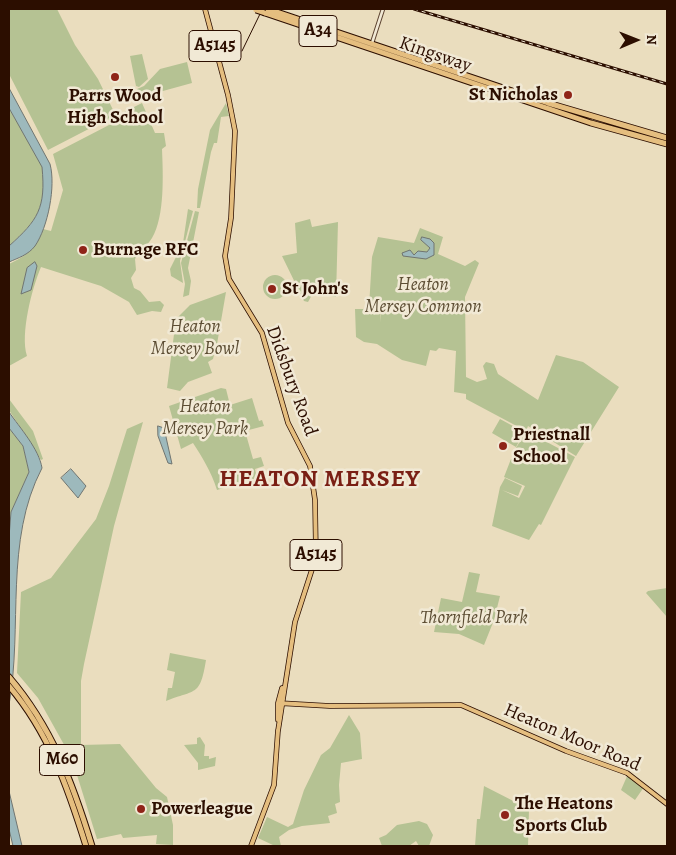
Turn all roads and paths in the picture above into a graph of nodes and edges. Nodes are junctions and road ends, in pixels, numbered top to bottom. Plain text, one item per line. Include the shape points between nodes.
1 (205, 9) edge
2 (383, 9) edge
3 (254, 10) edge
4 (266, 11) edge
5 (371, 46) junction
6 (570, 110) junction
7 (579, 117) junction
8 (609, 125) junction
9 (667, 138) edge
10 (667, 144) edge
11 (9, 677) edge
12 (12, 685) edge
13 (280, 703) junction
14 (291, 704) junction
15 (282, 709) junction
16 (278, 731) junction
17 (667, 804) edge
18 (250, 845) edge
19 (86, 846) edge
20 (92, 846) edge

1 - 13 main road, Didsbury Road / A5145 via 235,132 232,212 225,256 227,274 262,333 288,423 310,466 315,500 316,557 298,613
2 - 5 street
3 - 4 highway, Kingsway / A34, bridge
4 - 5 highway, Kingsway / A34
5 - 6 highway, Kingsway / A34
5 - 7 highway, Kingsway / A34
6 - 7 highway
6 - 8 highway, Kingsway / A34
7 - 8 highway
8 - 9 highway, Kingsway / A34
8 - 10 highway
11 - 12 highway, M60
12 - 19 highway, M60 via 57,762
12 - 20 highway, M60 via 50,734 73,785
13 - 14 main road
13 - 15 main road, Didsbury Road / A5145
13 - 16 main road, Didsbury Road / A5145
14 - 15 main road
14 - 17 main road, Heaton Moor Road via 461,705 566,751 627,773
15 - 16 main road, Didsbury Road / A5145
16 - 18 main road, Didsbury Road / A5145 via 274,785

